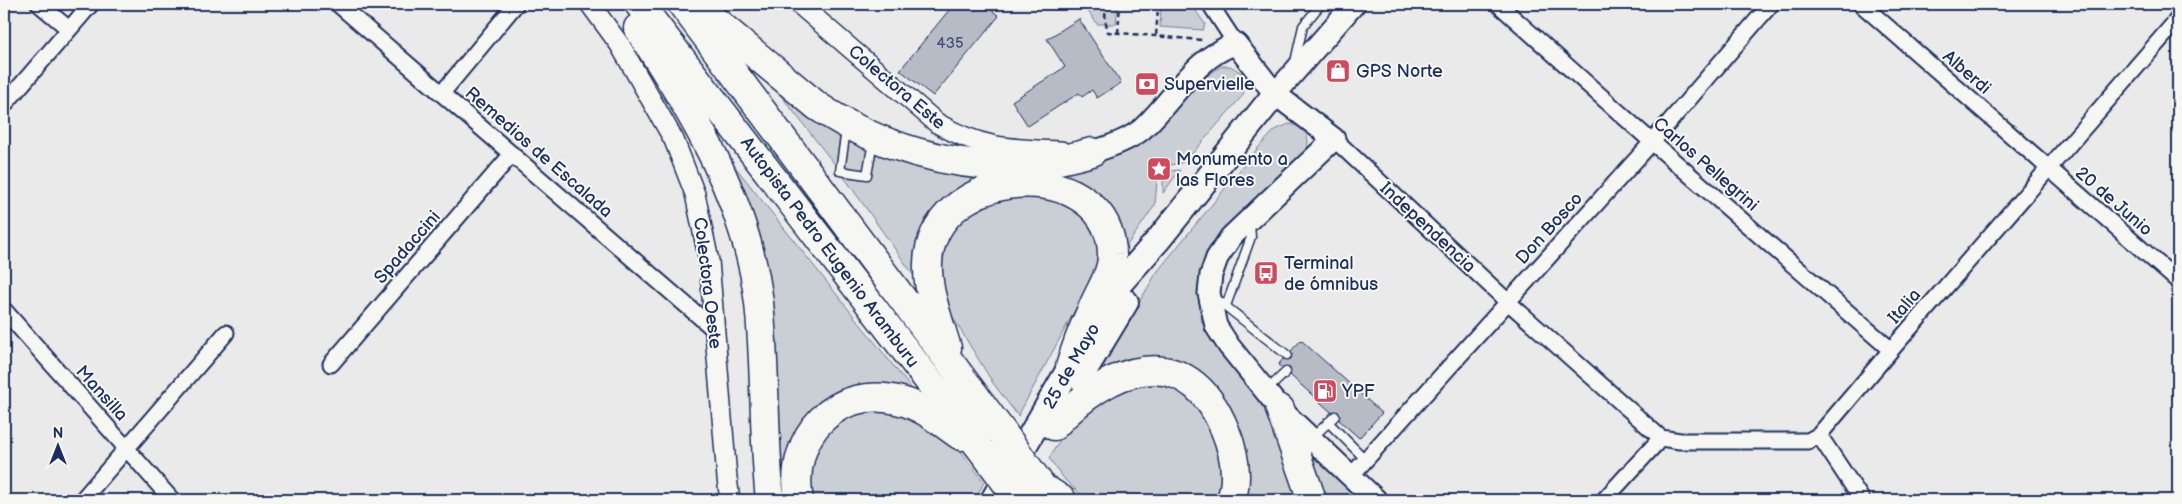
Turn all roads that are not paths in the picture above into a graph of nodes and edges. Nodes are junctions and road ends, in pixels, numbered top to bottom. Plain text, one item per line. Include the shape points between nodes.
1 (39, 4) edge
2 (91, 4) edge
3 (338, 4) edge
4 (516, 4) edge
5 (590, 4) edge
6 (622, 4) edge
7 (639, 4) edge
8 (682, 4) edge
9 (695, 4) edge
10 (799, 4) edge
11 (1210, 4) edge
12 (1321, 4) edge
13 (1354, 4) edge
14 (1498, 4) edge
15 (1771, 4) edge
16 (1861, 4) edge
17 (2178, 19) edge
18 (69, 30) junction
19 (1236, 44) junction
20 (1293, 72) junction
21 (442, 93) junction
22 (1275, 94) junction
23 (4, 105) edge
24 (847, 125) junction
25 (874, 138) junction
26 (1334, 139) junction
27 (1652, 142) junction
28 (1092, 152) junction
29 (512, 154) junction
30 (2048, 169) junction
31 (1250, 221) junction
32 (1159, 239) junction
33 (2178, 280) edge
34 (1209, 293) junction
35 (1508, 302) junction
36 (1226, 306) junction
37 (4, 310) edge
38 (715, 330) junction
39 (226, 333) dead end
40 (1890, 350) junction
41 (1287, 355) dead end
42 (331, 364) dead end
43 (953, 366) junction
44 (1070, 367) junction
45 (1286, 372) dead end
46 (1273, 400) junction
47 (1335, 416) dead end
48 (1328, 422) junction
49 (1054, 426) junction
50 (1820, 435) junction
51 (1661, 438) junction
52 (1310, 439) junction
53 (127, 449) junction
54 (985, 454) junction
55 (1365, 459) junction
56 (1351, 476) junction
57 (1052, 496) edge
58 (82, 500) edge
59 (172, 500) edge
60 (730, 500) edge
61 (770, 500) edge
62 (799, 500) edge
63 (993, 500) edge
64 (1010, 500) edge
65 (1019, 500) edge
66 (1231, 500) edge
67 (1312, 500) edge
68 (1376, 500) edge
69 (1604, 500) edge
70 (1862, 500) edge

1 - 18 street
2 - 18 street
3 - 21 street, Remedios de Escalada
4 - 21 street
5 - 38 street, Colectora Oeste via 620,45 687,169 709,261
6 - 61 highway via 708,142 742,226 758,302 765,459
7 - 54 highway, Autopista Pedro Eugenio Aramburu
8 - 43 highway, Autopista Pedro Eugenio Aramburu
9 - 24 highway via 793,88
10 - 28 street, Colectora Este via 937,123 962,138 1004,148
11 - 19 street, Independencia
12 - 20 lane via 1303,26
13 - 20 main road, 25 de Mayo
14 - 27 street, Carlos Pellegrini
15 - 27 street, Don Bosco
16 - 30 street, Alberdi
17 - 30 street, Italia
18 - 23 street
19 - 22 main road, Independencia
19 - 28 main road, Colectora Este via 1213,53 1140,131
20 - 22 main road, 25 de Mayo
21 - 29 street, Remedios de Escalada
22 - 26 main road, Independencia
22 - 32 main road, 25 de Mayo
24 - 25 highway
24 - 25 lane via 840,171 867,175
25 - 28 highway via 924,154 986,165 1034,164
26 - 31 main road
26 - 35 street, Independencia
27 - 35 street, Don Bosco
27 - 40 street, Carlos Pellegrini
29 - 38 street, Remedios de Escalada
29 - 42 street, Spadaccini
30 - 33 street, 20 de Junio
30 - 40 street, Italia
31 - 34 main road via 1232,237 1217,258
31 - 36 lane via 1251,237
32 - 44 main road, 25 de Mayo via 1121,282
32 - 49 main road, 25 de Mayo
34 - 36 lane
34 - 46 main road via 1216,326 1228,346
35 - 51 street, Independencia
35 - 55 street, Don Bosco
36 - 41 lane
37 - 53 street, Mansilla
38 - 60 street, Colectora Oeste
39 - 53 street
40 - 50 street, Italia
43 - 44 highway via 932,295 928,272 930,248 947,213 965,199 1000,186 1021,184 1061,189 1077,195 1091,205 1107,227 1112,252 1110,270 1078,340
43 - 57 highway, Autopista Pedro Eugenio Aramburu, bridge
44 - 63 main road, 25 de Mayo
45 - 46 lane
46 - 52 main road
46 - 67 highway
47 - 48 lane
48 - 52 lane
48 - 55 lane
49 - 64 main road, 25 de Mayo
49 - 66 highway via 1073,405 1124,375 1146,369 1168,371 1187,378 1211,405 1231,445 1236,470
50 - 51 street via 1808,441 1680,441
50 - 70 street
51 - 69 street
52 - 56 main road
53 - 58 street
53 - 59 street, Mansilla
54 - 62 highway via 915,405 876,396 857,398 837,407 810,433 798,475
54 - 65 highway, Autopista Pedro Eugenio Aramburu, bridge
55 - 56 street, Don Bosco
56 - 68 main road

